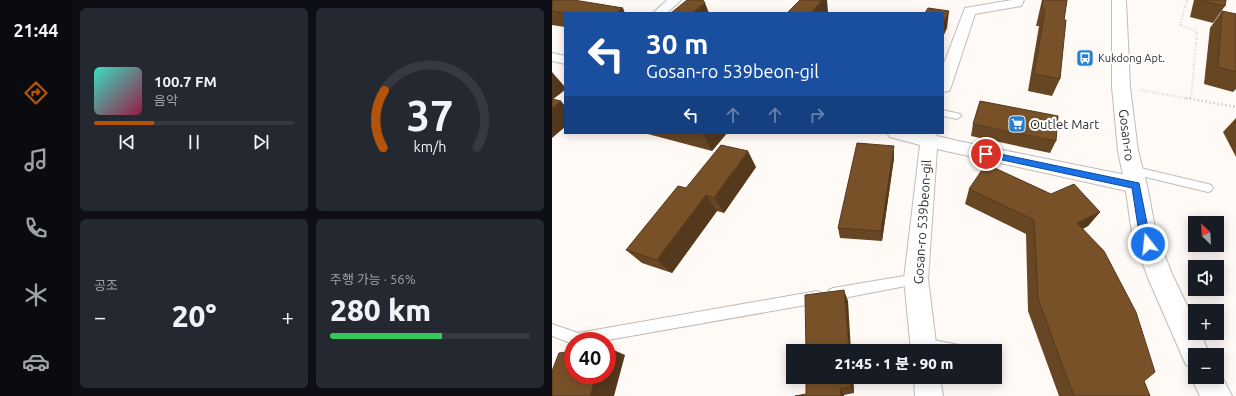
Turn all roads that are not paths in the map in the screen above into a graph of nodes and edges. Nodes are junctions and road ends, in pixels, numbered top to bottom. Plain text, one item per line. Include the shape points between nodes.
1 (675, 0) edge
2 (1018, 0) edge
3 (1119, 0) edge
4 (660, 12) edge
5 (552, 57) edge
6 (564, 60) edge
7 (944, 84) edge
8 (944, 113) edge
9 (957, 116) dead end
10 (904, 134) edge
11 (928, 137) edge
12 (1134, 178) junction
13 (1208, 188) dead end
14 (916, 279) junction
15 (552, 330) edge
16 (923, 344) edge
17 (1193, 348) edge
18 (928, 384) edge
19 (1210, 384) edge
20 (929, 396) edge
21 (1217, 396) edge

1 - 4 street
2 - 7 street via 1017,3 970,11
3 - 12 street, Gosan-ro via 1121,87
5 - 6 street
8 - 9 lane
10 - 11 street, Gosan-ro 539beon-gil
11 - 12 street, Gosan-ro 539beon-gil via 958,148
11 - 14 street, Gosan-ro 539beon-gil
12 - 13 lane
12 - 17 street, Gosan-ro via 1144,233
14 - 15 lane via 578,339
14 - 16 street, Gosan-ro 539beon-gil
18 - 20 street
19 - 21 street

